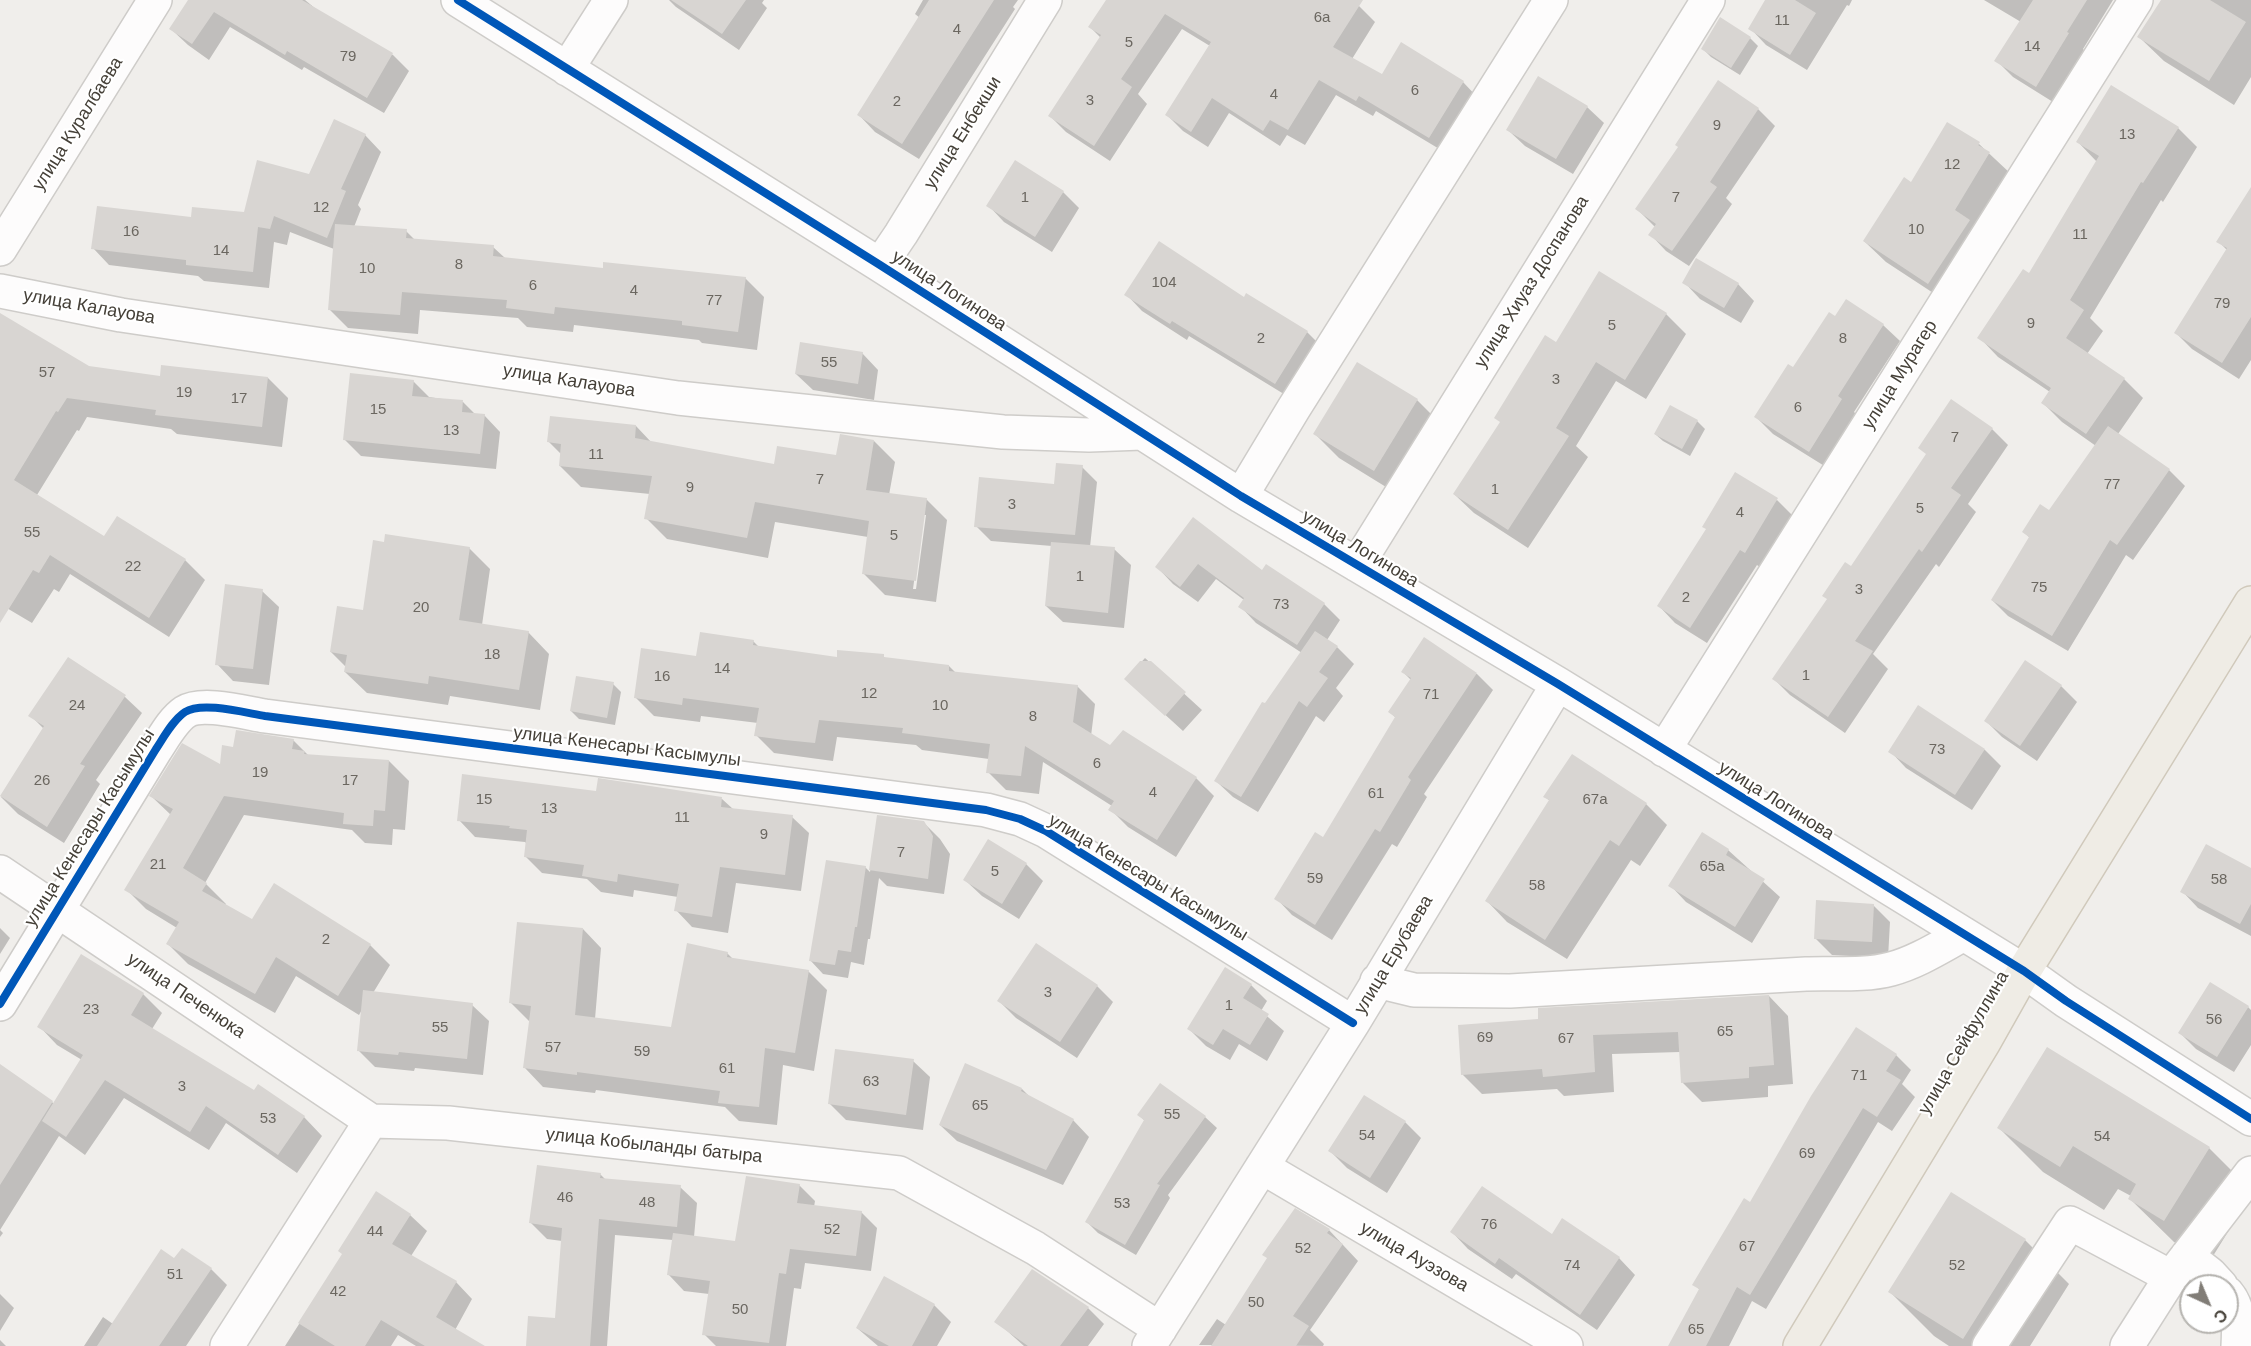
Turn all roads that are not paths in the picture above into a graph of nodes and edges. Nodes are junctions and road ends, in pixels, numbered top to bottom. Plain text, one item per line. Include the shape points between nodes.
1 (155, 0) edge
2 (458, 0) edge
3 (611, 0) edge
4 (1045, 0) edge
5 (1551, 0) edge
6 (1708, 0) edge
7 (2136, 0) edge
8 (567, 69) junction
9 (0, 249) edge
10 (880, 265) junction
11 (0, 291) edge
12 (1142, 433) junction
13 (1241, 496) junction
14 (1357, 565) junction
15 (2251, 603) edge
16 (1558, 684) junction
17 (1664, 750) junction
18 (0, 872) edge
19 (58, 909) junction
20 (1964, 934) junction
21 (2024, 970) junction
22 (1377, 981) junction
23 (0, 1004) edge
24 (1353, 1023) junction
25 (2251, 1119) edge
26 (371, 1121) junction
27 (1262, 1167) junction
28 (2251, 1173) edge
29 (2179, 1267) junction
30 (2210, 1274) edge
31 (1155, 1337) edge
32 (228, 1346) edge
33 (1566, 1346) edge
34 (1800, 1346) edge
35 (1989, 1346) edge
36 (2127, 1346) edge

1 - 9 street, улица Куралбаева
2 - 8 street, улица Логинова
3 - 8 street
4 - 10 street, улица Енбекши
5 - 13 street
6 - 14 street, улица Хиуаз Доспанова
7 - 17 street, улица Мурагер
8 - 10 street, улица Логинова
10 - 12 street, улица Логинова
11 - 12 street, улица Калауова via 121,315 678,398 1003,432
12 - 13 street, улица Логинова
13 - 14 street, улица Логинова
14 - 16 street, улица Логинова
15 - 21 main road, улица Сейфуллина
16 - 17 street, улица Логинова
16 - 22 street, улица Ерубаева
17 - 20 street, улица Логинова
18 - 19 street, улица Печенюка
19 - 23 street, улица Кенесары Касымулы
19 - 24 street, улица Кенесары Касымулы via 171,727 184,712 194,708 225,709 986,810 1020,819 1046,831
19 - 26 street, улица Печенюка
20 - 21 street, улица Логинова
20 - 22 street via 1889,970 1854,973 1510,991 1414,990
21 - 25 street, улица Логинова
21 - 34 main road, улица Сейфуллина
22 - 24 street, улица Ерубаева
24 - 27 street, улица Ерубаева
26 - 31 street, улица Кобыланды батыра via 448,1123 899,1173 1035,1248
26 - 32 street
27 - 31 street, улица Ерубаева
27 - 33 street, улица Ауэзова
28 - 29 street
29 - 30 street
29 - 35 street via 2070,1223
29 - 36 street

